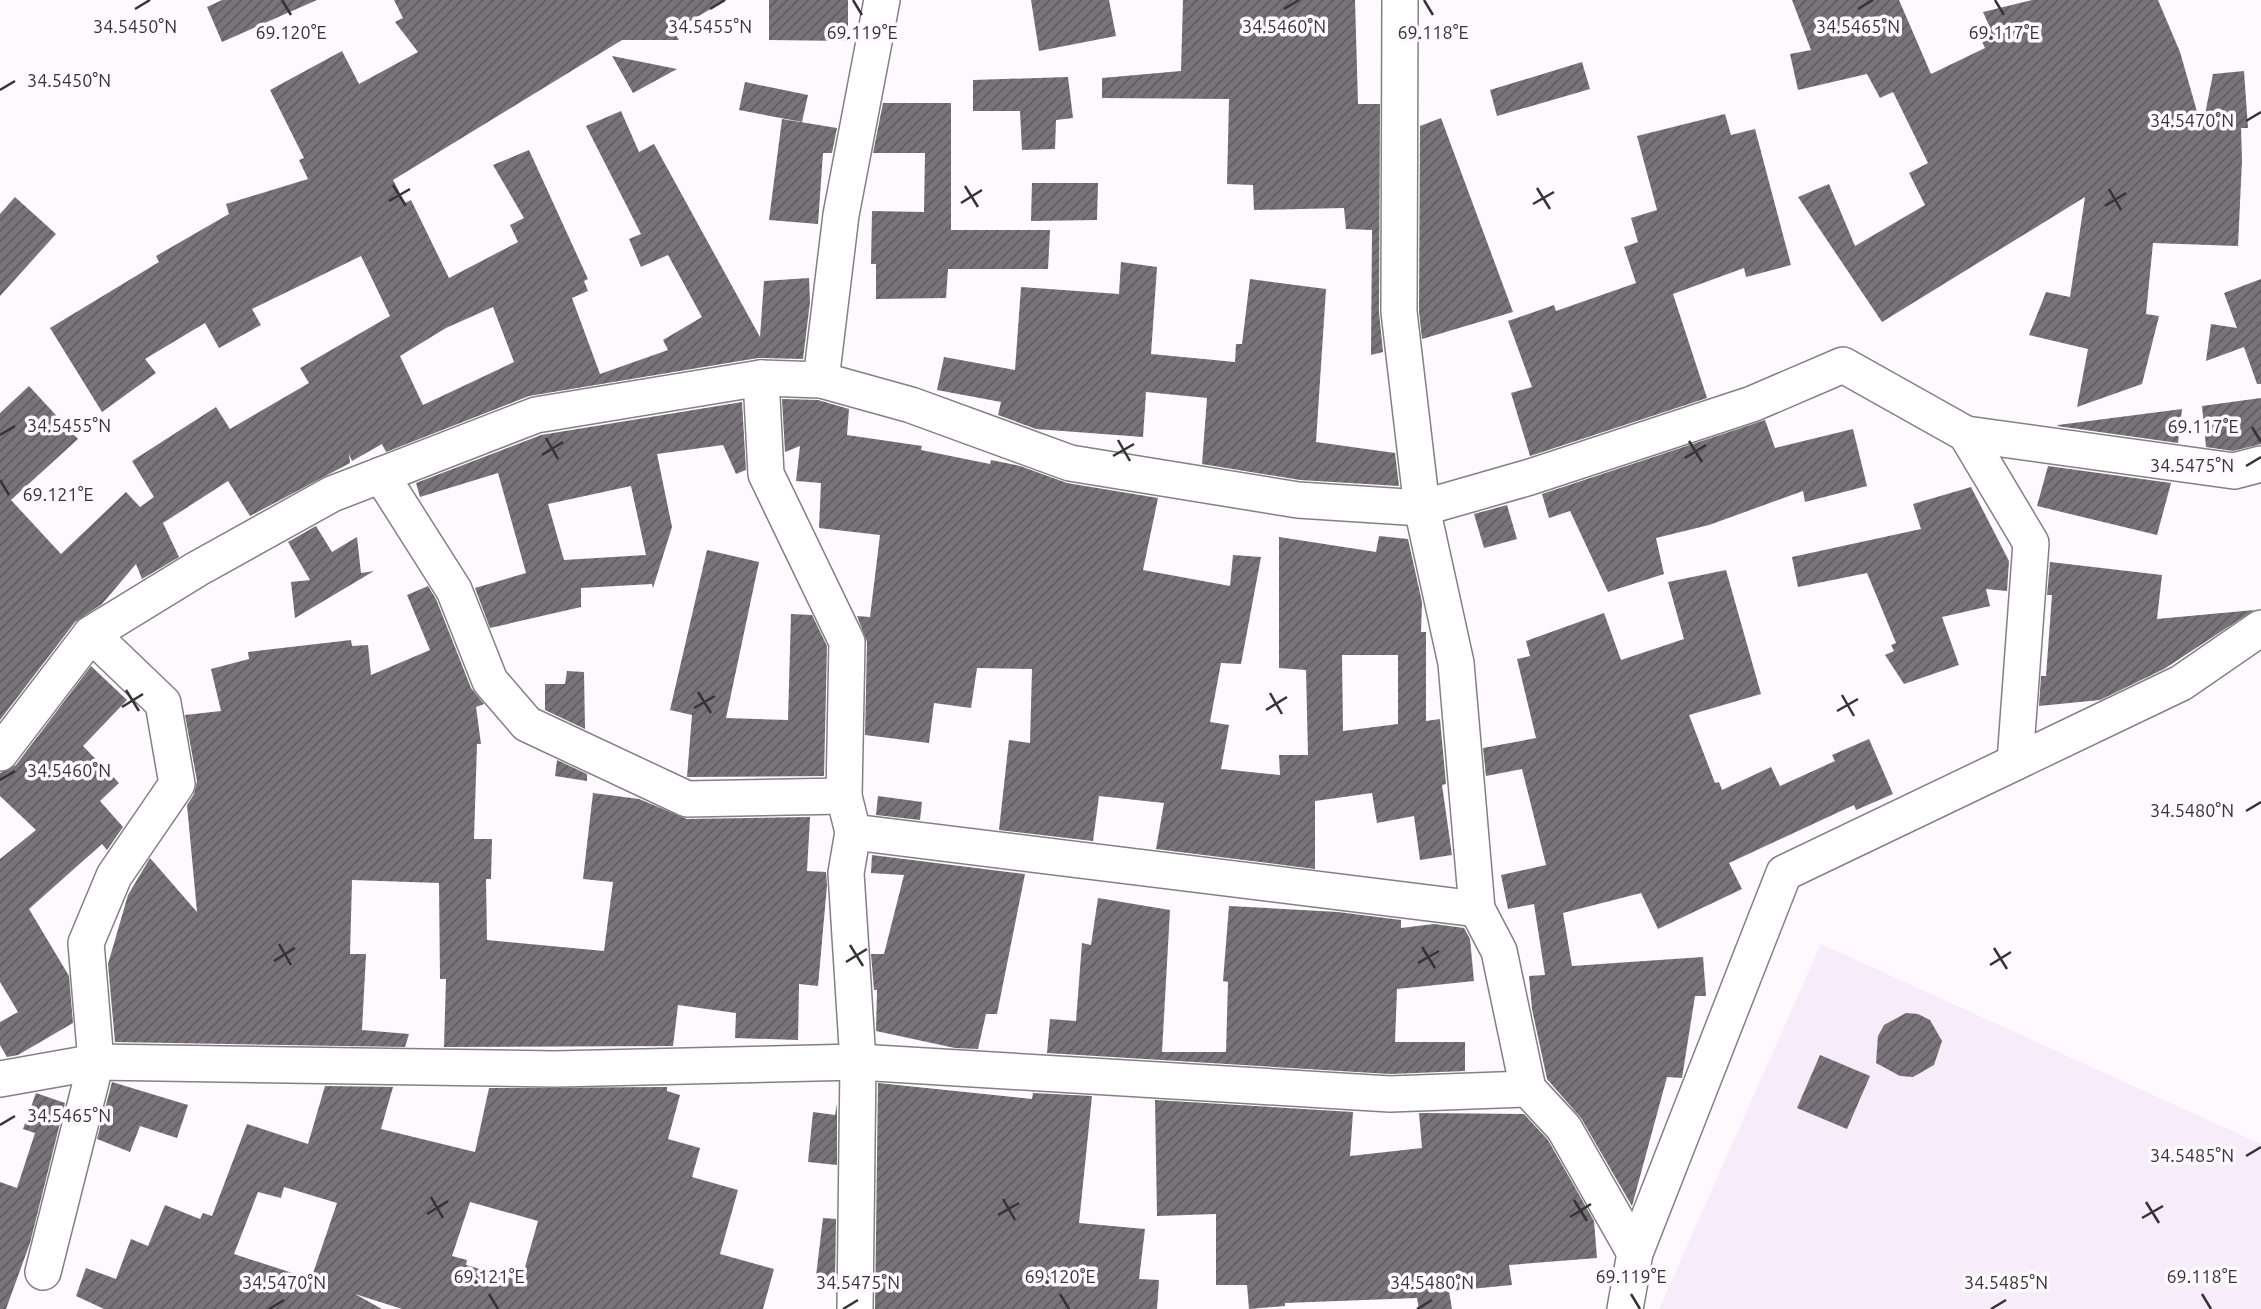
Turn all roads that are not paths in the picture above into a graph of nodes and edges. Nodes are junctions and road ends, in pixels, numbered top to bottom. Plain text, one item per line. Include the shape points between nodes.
1 (882, 0) edge
2 (1408, 2) edge
3 (761, 378) junction
4 (821, 380) junction
5 (1966, 434) junction
6 (2261, 464) edge
7 (381, 475) junction
8 (1422, 508) junction
9 (2261, 628) edge
10 (92, 634) junction
11 (0, 754) edge
12 (2015, 762) junction
13 (844, 796) junction
14 (853, 832) junction
15 (1477, 909) junction
16 (96, 1062) junction
17 (858, 1062) junction
18 (0, 1079) edge
19 (1528, 1089) junction
20 (1635, 1253) junction
21 (43, 1272) dead end
22 (855, 1309) edge
23 (1625, 1309) edge

1 - 4 street via 841,215
2 - 8 street via 1399,312
3 - 4 street
3 - 7 street via 536,415
3 - 13 street via 766,474 847,642
4 - 8 street via 911,405 1070,463 1298,500
5 - 6 street via 2234,471
5 - 8 street via 1843,365 1752,404
5 - 12 street via 2031,543
7 - 10 street via 332,494
7 - 13 street via 454,590 490,681 527,724 687,799
8 - 15 street via 1456,663
9 - 12 street via 2181,683
10 - 11 street
10 - 16 street via 163,703 177,784 114,876 86,943
12 - 20 street via 1784,873
13 - 14 street
14 - 15 street
14 - 17 street via 846,873
15 - 19 street via 1499,951
16 - 17 street via 555,1069
16 - 18 street
16 - 21 street
17 - 19 street via 1390,1094
17 - 22 street
19 - 20 street via 1564,1128
20 - 23 street

